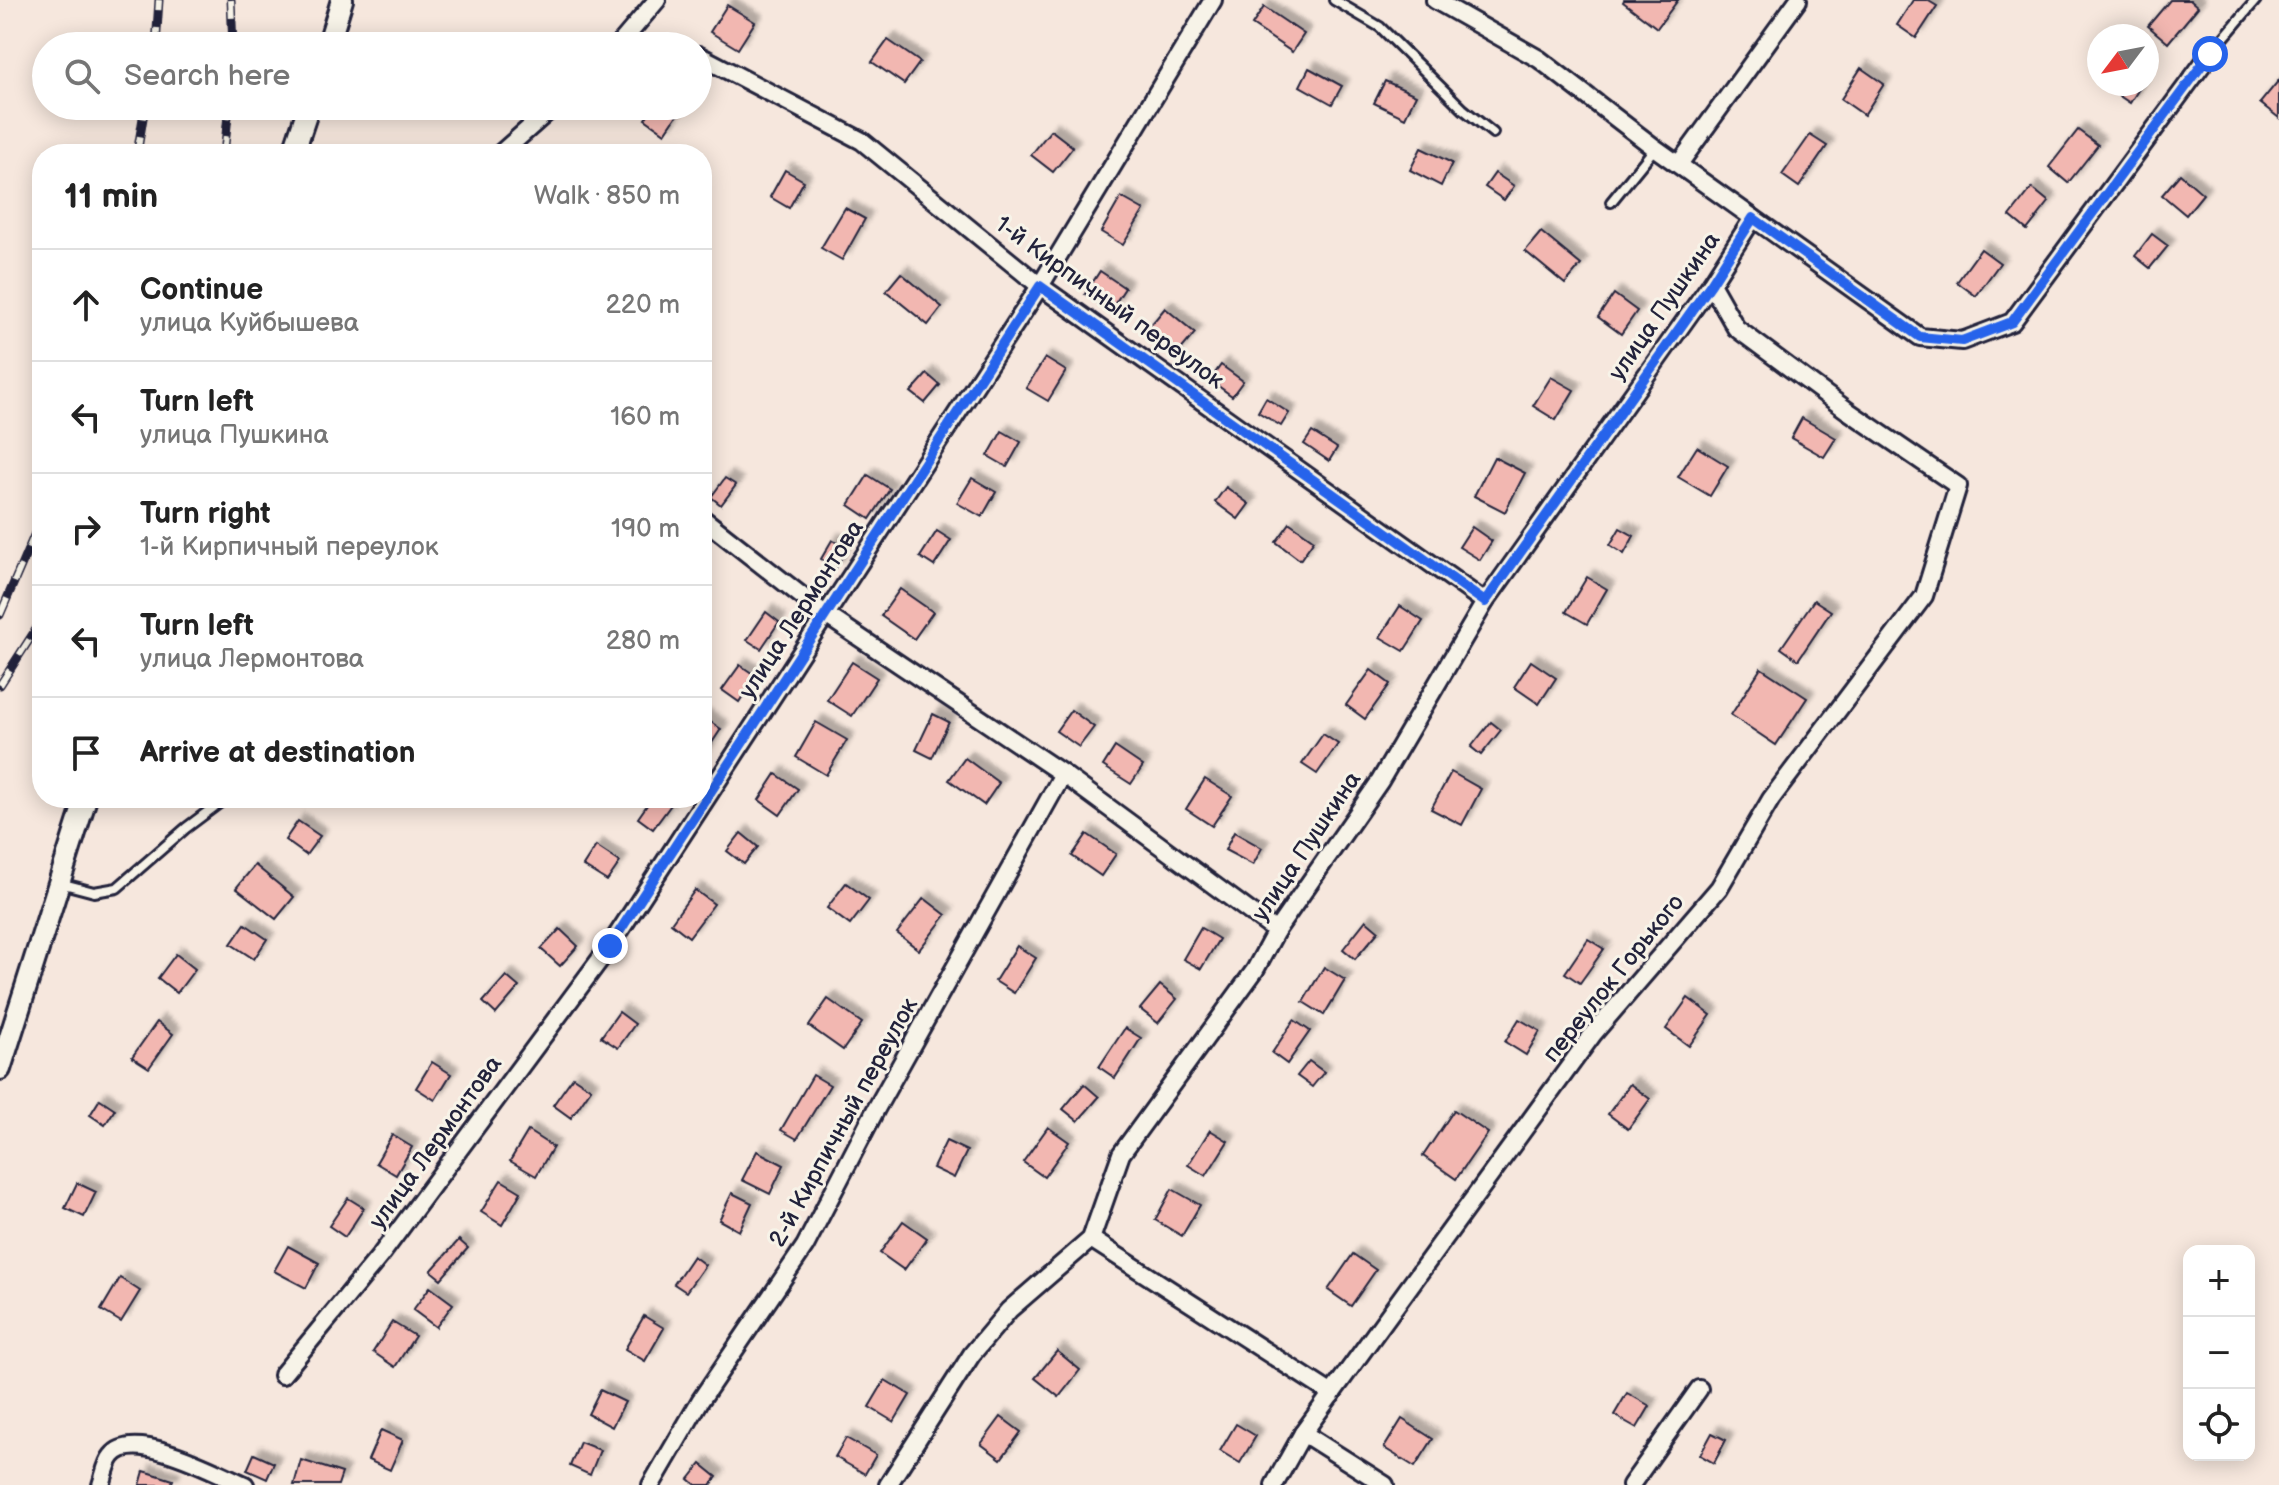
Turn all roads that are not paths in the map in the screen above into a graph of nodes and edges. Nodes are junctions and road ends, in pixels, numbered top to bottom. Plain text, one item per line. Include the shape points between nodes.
1 (342, 0) edge
2 (657, 0) edge
3 (1213, 0) edge
4 (1334, 0) edge
5 (1435, 0) edge
6 (1798, 0) edge
7 (2256, 0) edge
8 (332, 32) edge
9 (630, 32) edge
10 (2210, 54) joint
11 (712, 62) edge
12 (304, 120) edge
13 (538, 120) edge
14 (1493, 133) dead end
15 (296, 144) edge
16 (511, 144) edge
17 (1655, 148) junction
18 (1679, 164) junction
19 (1611, 202) dead end
20 (1753, 218) junction
21 (1711, 284) junction
22 (1040, 286) junction
23 (712, 526) edge
24 (1485, 602) junction
25 (826, 615) junction
26 (1063, 774) junction
27 (712, 790) edge
28 (83, 808) edge
29 (213, 808) edge
30 (700, 808) edge
31 (59, 883) junction
32 (1276, 931) junction
33 (0, 1069) edge
34 (1091, 1239) junction
35 (282, 1375) dead end
36 (1699, 1389) dead end
37 (1332, 1394) junction
38 (1303, 1433) junction
39 (101, 1485) edge
40 (245, 1485) edge
41 (651, 1485) edge
42 (888, 1485) edge
43 (1274, 1485) edge
44 (1385, 1485) edge
45 (1631, 1485) edge

1 - 8 street
2 - 9 street
3 - 22 street, улица Лермонтова
4 - 14 lane via 1380,27
5 - 17 street via 1539,59
6 - 18 street
7 - 10 lane
10 - 20 street via 2012,322 1962,341 1920,337
11 - 22 street, 1-й Кирпичный переулок via 862,141
12 - 15 street
13 - 16 street
17 - 18 street
17 - 19 lane
18 - 20 street
20 - 21 street, улица Пушкина
21 - 24 street, улица Пушкина
21 - 37 street, переулок Горького via 1736,328 1958,486 1924,596 1771,799 1719,888 1593,1034
22 - 24 street, 1-й Кирпичный переулок
22 - 25 street, улица Лермонтова
23 - 25 street
24 - 32 street, улица Пушкина via 1380,781
25 - 26 street
25 - 27 street, улица Лермонтова
26 - 32 street
26 - 41 street, 2-й Кирпичный переулок via 805,1246 700,1401
28 - 31 street
29 - 31 lane via 117,888 94,892
30 - 35 street, улица Лермонтова via 610,946 380,1256
31 - 33 street
32 - 34 street, улица Пушкина via 1255,970 1121,1154
34 - 37 street
34 - 42 street, улица Пушкина via 1009,1310 972,1354
36 - 45 street
37 - 38 street, переулок Горького
38 - 43 street, переулок Горького
38 - 44 street
39 - 40 street via 112,1456 124,1447 145,1446

